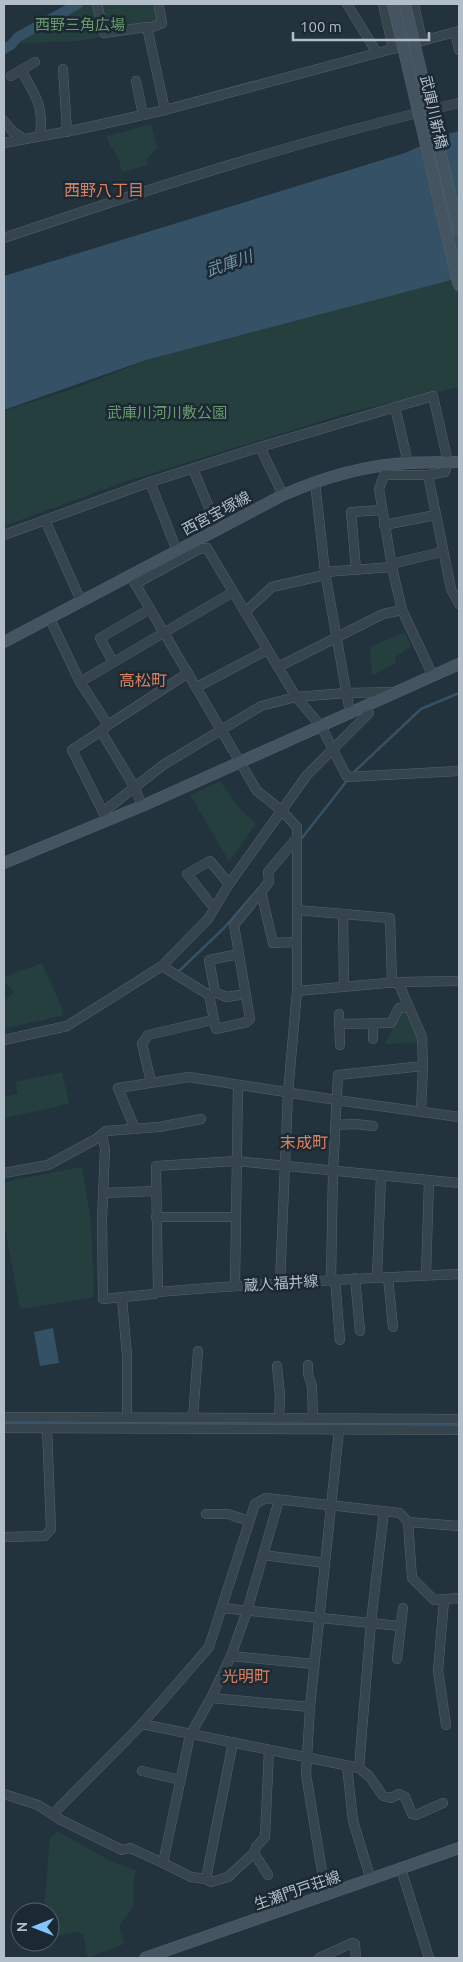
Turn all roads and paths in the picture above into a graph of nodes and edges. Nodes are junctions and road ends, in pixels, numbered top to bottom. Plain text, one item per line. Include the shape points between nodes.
1 (97, 4) edge
2 (347, 4) edge
3 (383, 4) edge
4 (393, 4) edge
5 (405, 4) edge
6 (414, 4) edge
7 (161, 5) edge
8 (147, 29) junction
9 (457, 32) edge
10 (422, 41) junction
11 (393, 48) junction
12 (459, 50) edge
13 (378, 53) junction
14 (35, 62) dead end
15 (63, 69) dead end
16 (21, 70) junction
17 (11, 76) dead end
18 (136, 81) dead end
19 (459, 103) edge
20 (165, 110) junction
21 (143, 115) junction
22 (5, 124) edge
23 (67, 132) junction
24 (40, 136) junction
25 (24, 139) junction
26 (4, 143) edge
27 (459, 232) edge
28 (4, 238) edge
29 (459, 286) edge
30 (395, 407) junction
31 (260, 447) junction
32 (453, 462) edge
33 (408, 463) junction
34 (194, 469) junction
35 (386, 470) junction
36 (428, 475) junction
37 (150, 482) junction
38 (315, 482) junction
39 (283, 495) junction
40 (382, 510) junction
41 (436, 515) junction
42 (45, 520) junction
43 (384, 525) junction
44 (218, 529) junction
45 (4, 534) edge
46 (177, 551) junction
47 (442, 552) junction
48 (391, 565) junction
49 (356, 570) junction
50 (325, 574) junction
51 (132, 579) junction
52 (233, 592) junction
53 (81, 601) junction
54 (459, 604) edge
55 (150, 610) junction
56 (402, 610) junction
57 (244, 612) junction
58 (50, 619) junction
59 (164, 632) junction
60 (336, 636) junction
61 (4, 642) edge
62 (267, 650) junction
63 (113, 662) junction
64 (459, 664) edge
65 (278, 667) junction
66 (188, 673) junction
67 (433, 676) junction
68 (80, 682) junction
69 (197, 687) junction
70 (346, 692) junction
71 (397, 692) junction
72 (296, 697) junction
73 (350, 713) junction
74 (369, 713) dead end
75 (322, 726) junction
76 (104, 728) junction
77 (221, 729) junction
78 (334, 750) junction
79 (241, 763) junction
80 (459, 771) edge
81 (135, 788) junction
82 (142, 806) junction
83 (280, 810) junction
84 (105, 816) junction
85 (296, 839) junction
86 (4, 863) edge
87 (229, 884) junction
88 (261, 892) junction
89 (214, 908) junction
90 (297, 910) junction
91 (343, 914) junction
92 (297, 942) junction
93 (239, 954) junction
94 (162, 966) junction
95 (459, 981) edge
96 (395, 982) junction
97 (344, 987) junction
98 (297, 991) junction
99 (212, 994) junction
100 (246, 994) junction
101 (409, 1008) junction
102 (338, 1014) dead end
103 (214, 1020) junction
104 (339, 1024) junction
105 (373, 1024) junction
106 (373, 1039) dead end
107 (4, 1040) edge
108 (340, 1045) dead end
109 (423, 1066) junction
110 (151, 1082) junction
111 (238, 1085) junction
112 (288, 1093) junction
113 (336, 1100) junction
114 (421, 1110) junction
115 (459, 1117) edge
116 (201, 1119) dead end
117 (335, 1125) junction
118 (373, 1126) dead end
119 (135, 1129) junction
120 (102, 1134) junction
121 (236, 1161) junction
122 (284, 1167) junction
123 (333, 1171) junction
124 (4, 1173) edge
125 (381, 1176) junction
126 (429, 1181) junction
127 (459, 1183) edge
128 (156, 1191) junction
129 (103, 1193) junction
130 (156, 1217) junction
131 (236, 1217) junction
132 (459, 1274) edge
133 (426, 1276) junction
134 (377, 1277) junction
135 (388, 1277) junction
136 (355, 1278) junction
137 (333, 1279) junction
138 (280, 1283) junction
139 (234, 1286) junction
140 (158, 1292) junction
141 (122, 1298) junction
142 (393, 1327) dead end
143 (360, 1331) dead end
144 (340, 1340) dead end
145 (198, 1351) dead end
146 (308, 1365) dead end
147 (277, 1366) dead end
148 (4, 1417) edge
149 (127, 1417) junction
150 (144, 1417) junction
151 (193, 1418) junction
152 (280, 1418) junction
153 (312, 1418) junction
154 (459, 1419) edge
155 (4, 1428) edge
156 (47, 1428) junction
157 (144, 1429) junction
158 (339, 1430) junction
159 (459, 1430) edge
160 (279, 1500) junction
161 (330, 1505) junction
162 (384, 1511) junction
163 (206, 1514) dead end
164 (249, 1521) junction
165 (408, 1522) junction
166 (459, 1526) edge
167 (4, 1537) edge
168 (263, 1555) junction
169 (325, 1562) junction
170 (459, 1598) edge
171 (444, 1600) junction
172 (222, 1608) junction
173 (403, 1608) dead end
174 (247, 1611) junction
175 (319, 1618) junction
176 (371, 1622) junction
177 (400, 1626) junction
178 (231, 1656) junction
179 (397, 1659) dead end
180 (314, 1664) junction
181 (212, 1698) junction
182 (310, 1707) junction
183 (142, 1724) junction
184 (446, 1725) dead end
185 (190, 1735) junction
186 (233, 1742) junction
187 (269, 1750) junction
188 (306, 1758) junction
189 (347, 1766) junction
190 (358, 1768) junction
191 (142, 1771) dead end
192 (181, 1780) junction
193 (4, 1794) edge
194 (443, 1802) dead end
195 (53, 1814) junction
196 (459, 1848) edge
197 (254, 1853) junction
198 (163, 1863) junction
199 (400, 1869) junction
200 (268, 1875) dead end
201 (206, 1879) junction
202 (371, 1880) junction
203 (326, 1896) junction
204 (145, 1958) edge
205 (321, 1958) edge
206 (356, 1958) edge
207 (429, 1958) edge

1 - 8 street via 104,33
2 - 13 street
3 - 11 street
4 - 29 street, 武庫川新橋, bridge
5 - 27 street, 武庫川新橋, bridge
6 - 10 street
7 - 8 street via 162,23
8 - 20 street
9 - 10 street
9 - 12 street
10 - 11 street
11 - 13 street
13 - 20 street
14 - 16 street
15 - 23 street
16 - 17 street
16 - 24 street via 38,100 42,118
18 - 21 street
19 - 28 street via 273,152
20 - 21 street
21 - 23 street
22 - 25 street
23 - 24 street
24 - 25 street
25 - 26 street
30 - 31 street
30 - 32 street via 433,396
30 - 33 street
31 - 34 street
31 - 39 street
32 - 33 street, 西宮宝塚線
32 - 36 street via 445,472
33 - 35 street, 西宮宝塚線
34 - 37 street
34 - 44 street
35 - 36 street
35 - 38 street, 西宮宝塚線
35 - 40 street via 379,489
36 - 41 street
37 - 42 street
37 - 46 street
38 - 39 street, 西宮宝塚線
38 - 50 street
39 - 44 street, 西宮宝塚線
40 - 43 street
40 - 49 street via 351,512
41 - 43 street
41 - 47 street
42 - 45 street
42 - 53 street
43 - 48 street
44 - 46 street, 西宮宝塚線
46 - 51 street, 西宮宝塚線
47 - 48 street
47 - 54 street via 451,589
48 - 49 street
48 - 56 street
49 - 50 street
50 - 57 street via 272,587
50 - 60 street
51 - 52 street via 207,548
51 - 53 street, 西宮宝塚線
51 - 55 street
52 - 57 street
52 - 59 street
53 - 58 street, 西宮宝塚線
55 - 59 street
55 - 63 street via 100,638
56 - 60 street via 383,614
56 - 67 street
57 - 62 street
58 - 61 street, 西宮宝塚線
58 - 68 street
59 - 63 street
59 - 66 street
60 - 65 street
60 - 70 street
62 - 65 street
62 - 69 street
63 - 68 street
64 - 67 street
65 - 72 street
66 - 69 street
66 - 76 street
67 - 71 street
68 - 76 street
69 - 77 street
70 - 71 street
70 - 72 street
70 - 73 street
71 - 73 street
72 - 75 street
72 - 77 street via 260,706
73 - 75 street
74 - 78 street
75 - 78 street
75 - 79 street
76 - 81 street
76 - 84 street via 72,750
77 - 79 street
77 - 81 street via 162,765
78 - 80 street via 347,777
78 - 83 street via 307,775
79 - 82 street
79 - 83 street via 257,791
81 - 82 street
81 - 84 street
82 - 84 street
83 - 85 street via 297,827
83 - 87 street
84 - 86 street
85 - 88 street via 268,872 269,882
85 - 90 street
87 - 89 street
87 - 89 street via 210,862 187,874
88 - 92 street via 273,943
88 - 93 street via 234,925
89 - 94 street via 208,919
90 - 91 street
90 - 92 street
91 - 96 street via 390,918
91 - 97 street
92 - 98 street
93 - 99 street via 209,960
93 - 100 street
94 - 99 street
94 - 107 street via 66,1026
95 - 96 street
96 - 97 street
96 - 101 street
97 - 98 street
98 - 112 street
99 - 100 street via 226,997
99 - 103 street
100 - 103 street via 250,1019 247,1022 216,1029
101 - 105 street via 399,1008 391,1023
101 - 109 street via 422,1037
102 - 104 street
103 - 110 street via 148,1035 142,1044
104 - 105 street
104 - 108 street
105 - 106 street
109 - 113 street via 338,1075
109 - 114 street
110 - 111 street via 189,1077
110 - 119 street via 118,1088
111 - 112 street
111 - 121 street
112 - 113 street
112 - 122 street
113 - 114 street
113 - 117 street
114 - 115 street
116 - 119 street
117 - 118 street
117 - 123 street
119 - 120 street
120 - 124 street via 48,1165
120 - 129 street
121 - 122 street
121 - 128 street via 156,1166
121 - 131 street
122 - 123 street
122 - 138 street
123 - 125 street
123 - 137 street
125 - 126 street
125 - 134 street
126 - 127 street
126 - 133 street
128 - 129 street
128 - 130 street
129 - 141 street, 蔵人福井線 via 103,1299
130 - 131 street
130 - 140 street
131 - 139 street
132 - 133 street, 蔵人福井線
133 - 135 street, 蔵人福井線
134 - 135 street, 蔵人福井線
134 - 136 street, 蔵人福井線
135 - 142 street
136 - 137 street, 蔵人福井線
136 - 143 street
137 - 138 street, 蔵人福井線
137 - 144 street
138 - 139 street, 蔵人福井線
139 - 140 street, 蔵人福井線
140 - 141 street, 蔵人福井線
141 - 149 street via 127,1356
145 - 151 street
146 - 153 street
147 - 152 street
148 - 149 street
149 - 150 street
150 - 151 street
150 - 157 street
151 - 152 street
152 - 153 street
153 - 154 street
155 - 156 street
156 - 157 street
156 - 167 street via 51,1529 45,1536
157 - 158 street
158 - 159 street
158 - 161 street
160 - 161 street
160 - 164 street via 266,1498 255,1504
160 - 168 street
161 - 162 street
161 - 169 street
162 - 165 street via 400,1513
162 - 176 street
163 - 164 street via 228,1514
164 - 172 street
165 - 166 street
165 - 171 street via 412,1578 434,1600
168 - 169 street
168 - 174 street
169 - 175 street
170 - 171 street
171 - 184 street via 438,1671
172 - 174 street
172 - 183 street via 209,1647
173 - 177 street
174 - 175 street
174 - 178 street
175 - 176 street
175 - 180 street
176 - 177 street
176 - 190 street
177 - 179 street
178 - 180 street
178 - 181 street
180 - 182 street
181 - 182 street
181 - 185 street
182 - 188 street
183 - 185 street
183 - 195 street
185 - 186 street
185 - 192 street
186 - 187 street
186 - 201 street
187 - 188 street
187 - 197 street via 265,1837
188 - 189 street
188 - 203 street
189 - 190 street
189 - 202 street via 353,1820
190 - 194 street via 369,1776 383,1796 391,1798 398,1794 405,1797 412,1814
191 - 192 street
192 - 198 street
193 - 195 street via 38,1805
195 - 198 street via 122,1850 130,1848
196 - 199 street, 生瀬門戸荘線
197 - 200 street
197 - 201 street via 228,1876 211,1882
198 - 201 street via 191,1877
199 - 202 street, 生瀬門戸荘線
199 - 207 street
202 - 203 street, 生瀬門戸荘線
203 - 204 street, 生瀬門戸荘線
205 - 206 street via 352,1943 355,1944

